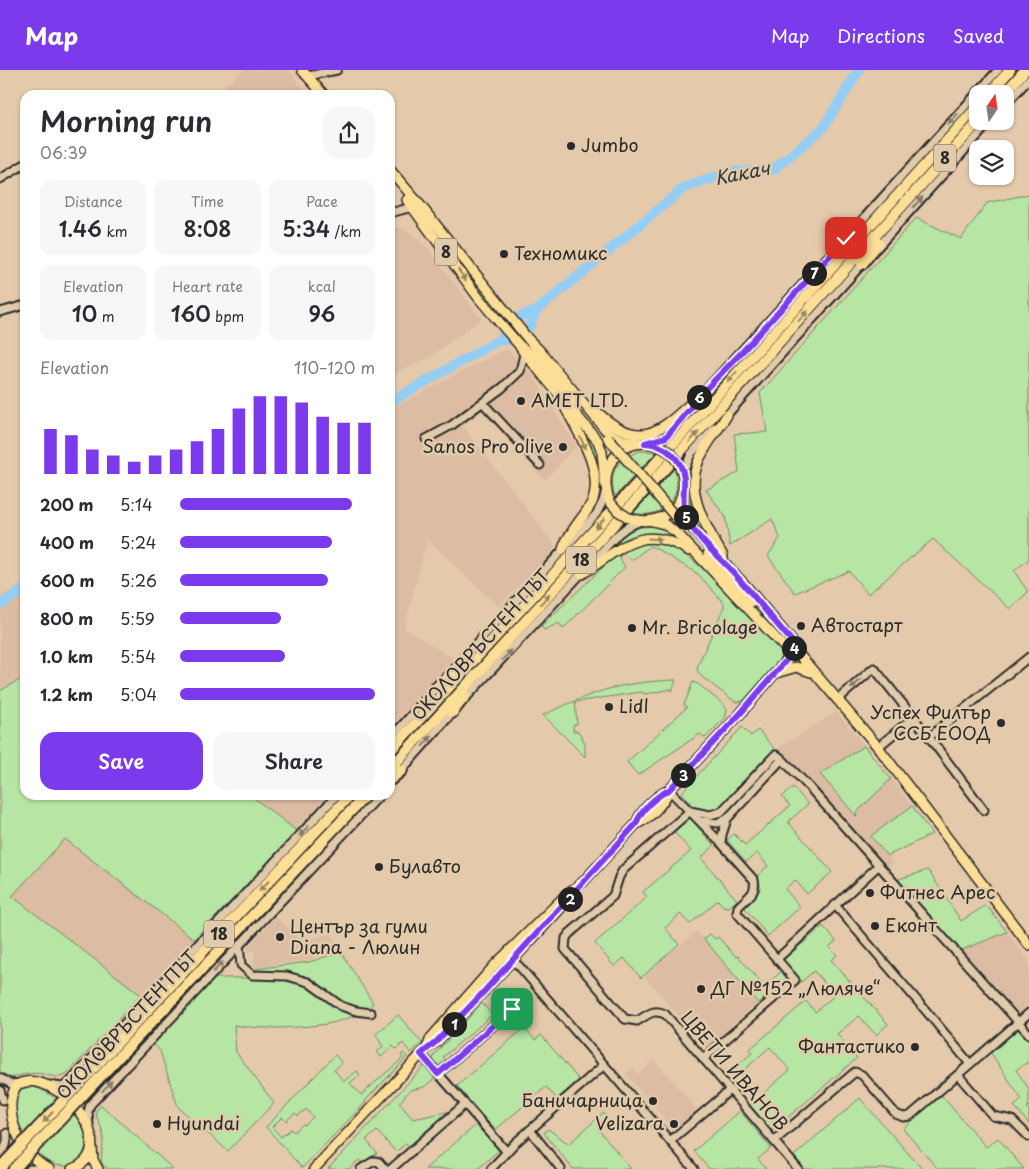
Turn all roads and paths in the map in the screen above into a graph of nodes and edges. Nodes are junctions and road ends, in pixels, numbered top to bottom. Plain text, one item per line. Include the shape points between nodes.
1 (297, 70) edge
2 (337, 70) edge
3 (998, 70) edge
4 (1010, 70) edge
5 (1025, 70) edge
6 (305, 73) edge
7 (1029, 79) edge
8 (997, 85) edge
9 (1012, 85) edge
10 (314, 90) edge
11 (320, 90) edge
12 (1014, 96) edge
13 (969, 116) edge
14 (970, 130) edge
15 (983, 130) edge
16 (927, 162) joint
17 (20, 167) edge
18 (395, 177) edge
19 (0, 179) edge
20 (395, 184) edge
21 (912, 195) junction
22 (417, 206) junction
23 (889, 206) junction
24 (395, 212) edge
25 (846, 238) junction
26 (862, 264) junction
27 (20, 306) edge
28 (0, 312) edge
29 (528, 339) junction
30 (522, 350) junction
31 (536, 357) junction
32 (538, 370) junction
33 (520, 371) junction
34 (701, 394) junction
35 (580, 398) junction
36 (561, 399) junction
37 (483, 403) junction
38 (727, 415) junction
39 (426, 439) dead end
40 (643, 443) junction
41 (540, 464) dead end
42 (683, 473) junction
43 (606, 486) junction
44 (682, 493) junction
45 (642, 521) junction
46 (652, 521) junction
47 (562, 549) junction
48 (701, 559) junction
49 (734, 573) junction
50 (582, 574) junction
51 (746, 596) junction
52 (760, 620) junction
53 (772, 620) junction
54 (498, 634) junction
55 (795, 650) junction
56 (497, 652) junction
57 (1029, 657) edge
58 (776, 674) junction
59 (816, 675) junction
60 (436, 688) junction
61 (837, 700) junction
62 (452, 713) junction
63 (914, 717) junction
64 (395, 733) edge
65 (929, 737) junction
66 (395, 746) edge
67 (878, 747) junction
68 (780, 757) junction
69 (395, 763) edge
70 (402, 770) joint
71 (395, 777) edge
72 (669, 790) junction
73 (329, 800) edge
74 (344, 800) edge
75 (361, 800) edge
76 (366, 800) edge
77 (375, 800) edge
78 (984, 810) dead end
79 (690, 811) junction
80 (342, 820) junction
81 (727, 820) junction
82 (700, 821) junction
83 (721, 843) junction
84 (878, 866) junction
85 (583, 882) junction
86 (835, 905) junction
87 (1028, 942) edge
88 (239, 945) junction
89 (512, 948) junction
90 (503, 957) junction
91 (776, 959) junction
92 (513, 960) junction
93 (512, 1009) dead end
94 (371, 1013) dead end
95 (1029, 1013) edge
96 (1018, 1022) junction
97 (1029, 1034) edge
98 (424, 1051) junction
99 (109, 1059) junction
100 (703, 1059) junction
101 (970, 1064) junction
102 (604, 1065) junction
103 (438, 1074) junction
104 (958, 1075) junction
105 (0, 1078) edge
106 (41, 1082) junction
107 (21, 1083) junction
108 (0, 1090) edge
109 (730, 1090) junction
110 (3, 1100) junction
111 (465, 1104) junction
112 (0, 1112) edge
113 (90, 1128) junction
114 (5, 1129) joint
115 (530, 1130) junction
116 (1029, 1137) edge
117 (670, 1141) junction
118 (774, 1141) junction
119 (92, 1148) junction
120 (507, 1152) junction
121 (0, 1156) edge
122 (0, 1168) edge
123 (14, 1169) edge
124 (30, 1169) edge
125 (42, 1169) edge
126 (49, 1169) edge
127 (72, 1169) edge
128 (98, 1169) edge
129 (314, 1169) edge
130 (361, 1169) edge
131 (385, 1169) edge
132 (391, 1169) edge
133 (491, 1169) edge
134 (561, 1169) edge
135 (694, 1169) edge
136 (798, 1169) edge

1 - 10 main road
2 - 6 street
3 -> 25 street
4 - 8 highway
5 - 9 highway
6 - 11 main road
7 - 12 street
13 - 16 highway, ОКОЛОВРЪСТЕН ПЪТ / 8
14 - 21 highway, ОКОЛОВРЪСТЕН ПЪТ / 8
26 -> 15 street
16 - 23 highway, ОКОЛОВРЪСТЕН ПЪТ / 18
17 - 19 street
18 - 22 main road, 8
20 - 22 main road, 8
21 - 26 highway, 8
56 -> 21 highway, ОКОЛОВРЪСТЕН ПЪТ / 18
22 - 24 street
22 - 29 main road, 8
22 -> 30 main road, 8 via 478,297
23 - 25 highway, 8
23 -> 54 highway, ОКОЛОВРЪСТЕН ПЪТ / 18
25 - 34 street, 8
26 - 38 street, 8
27 - 28 street
29 - 31 main road
29 - 35 main road, 8
30 - 31 main road
30 - 32 main road, 8
30 - 33 street
31 - 51 main road, bridge
32 - 33 street
32 - 36 main road, 8
33 - 37 street
34 - 35 main road, 8 via 658,430 637,434 618,428
34 - 40 street via 666,437
35 - 40 main road via 612,435 628,442
36 - 43 main road, 8 via 601,447
36 -> 47 main road via 589,456 596,484 592,500
37 - 39 street
37 - 41 street
38 - 42 street, 8 via 691,454
38 - 49 main road via 697,465 694,486 707,528
40 - 42 main road, bridge via 661,447 671,454
40 - 43 main road via 628,446 614,457 608,468
42 - 44 main road, 8
43 - 45 main road, 8, bridge via 610,502 618,511
43 - 47 street, ОКОЛОВРЪСТЕН ПЪТ via 597,513
44 - 46 main road via 670,512
44 - 49 main road via 692,528
45 - 46 main road, 8
45 - 50 street, ОКОЛОВРЪСТЕН ПЪТ via 623,529
46 - 48 main road via 669,526
47 - 60 street, ОКОЛОВРЪСТЕН ПЪТ
50 -> 48 main road via 622,546 639,539 670,541
48 - 52 main road
49 - 53 main road
62 -> 50 street, ОКОЛОВРЪСТЕН ПЪТ
51 - 52 main road
51 - 53 main road
52 - 55 main road via 785,648
53 - 55 main road via 791,640
54 - 60 highway
54 - 66 highway, ОКОЛОВРЪСТЕН ПЪТ / 18
55 - 58 main road
55 - 59 main road
56 - 62 highway
56 - 69 highway, ОКОЛОВРЪСТЕН ПЪТ / 18
57 - 65 street
58 - 59 main road via 796,667
58 - 72 main road
59 - 61 main road
60 - 64 street, ОКОЛОВРЪСТЕН ПЪТ
63 -> 61 street via 874,668
61 - 67 main road
70 -> 62 street, ОКОЛОВРЪСТЕН ПЪТ
63 - 65 street
63 - 67 street
65 - 78 street
67 - 87 main road
68 - 79 street via 772,757 721,812 710,815
68 - 81 street
68 - 84 street
70 - 71 highway
72 - 79 street
72 - 85 main road via 666,798 644,821 636,824
73 -> 106 street, ОКОЛОВРЪСТЕН ПЪТ via 68,1084 62,1087
74 -> 99 highway, ОКОЛОВРЪСТЕН ПЪТ / 18
75 - 80 highway, ОКОЛОВРЪСТЕН ПЪТ / 18
76 - 80 highway
77 - 88 street, ОКОЛОВРЪСТЕН ПЪТ
79 - 82 street
79 - 100 street, ЦВЕТИ ИВАНОВ via 623,870 613,896 566,938 565,950 629,1020 637,1021 655,1011 665,1014
80 - 99 highway, ОКОЛОВРЪСТЕН ПЪТ / 18
81 - 82 street via 718,823
81 - 83 street
82 - 83 street
83 - 91 street via 755,884 753,892 738,907 738,913
84 - 86 street
84 - 96 street
85 - 89 main road
85 - 92 main road
86 - 91 street
86 - 101 street
88 - 94 street via 241,965 252,975 287,976 308,982 341,1006
113 -> 88 street, ОКОЛОВРЪСТЕН ПЪТ via 90,1105
89 - 90 main road
89 - 92 street
90 - 92 street
90 - 98 main road via 431,1038
91 - 100 street via 795,980
92 - 98 main road
92 - 102 street
93 - 103 street
95 - 96 street
96 - 97 street
96 - 101 street
98 - 103 street
98 - 129 main road
99 -> 122 highway, ОКОЛОВРЪСТЕН ПЪТ / 18, bridge
99 - 123 highway, ОКОЛОВРЪСТЕН ПЪТ / 18, bridge
100 - 109 street, ЦВЕТИ ИВАНОВ
101 - 104 street
102 - 115 street
102 - 117 street
103 - 111 street
104 - 116 street via 993,1116 1012,1120
104 - 118 street via 905,1117 896,1114 860,1073 853,1072
105 - 107 street via 11,1084
106 - 107 main road
106 - 113 main road via 77,1109
107 - 110 main road via 12,1088
108 - 110 street
109 - 117 street
109 - 118 street, ЦВЕТИ ИВАНОВ
110 - 112 main road
111 - 120 street
111 - 132 street
113 - 119 main road
114 - 121 street via 8,1140
114 - 126 main road via 25,1153
115 - 120 street
115 - 134 street
117 - 135 street
118 - 136 street, ЦВЕТИ ИВАНОВ
119 - 127 main road via 84,1161
119 - 128 main road
120 - 133 street
124 - 125 street
130 - 131 street via 374,1161

